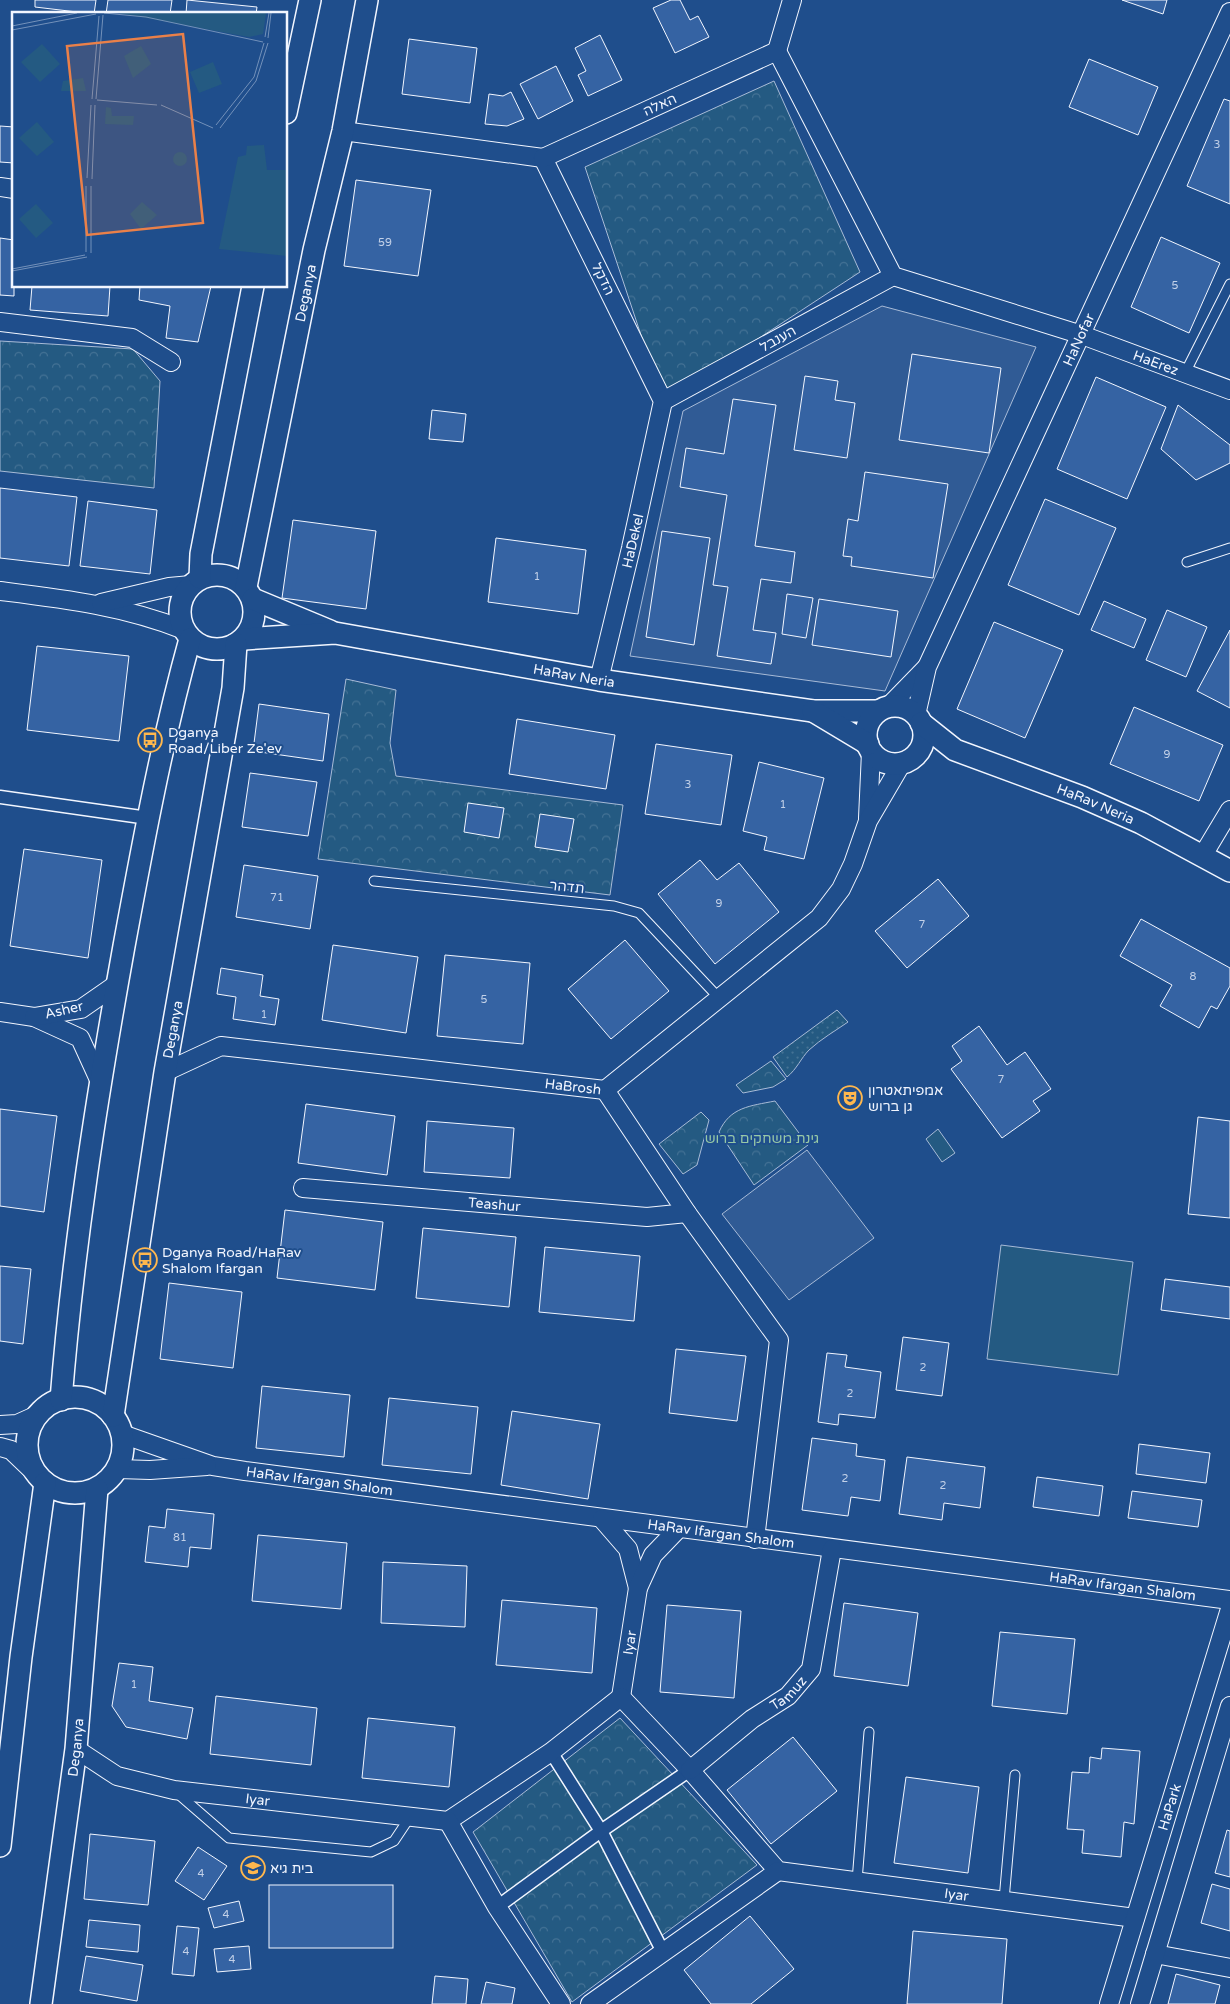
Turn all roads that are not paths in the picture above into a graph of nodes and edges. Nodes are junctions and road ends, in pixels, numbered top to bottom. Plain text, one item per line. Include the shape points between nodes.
1 (310, 0) edge
2 (367, 0) edge
3 (792, 0) edge
4 (1230, 12) edge
5 (777, 52) junction
6 (288, 104) edge
7 (343, 132) junction
8 (543, 158) junction
9 (893, 276) junction
10 (1230, 284) edge
11 (252, 288) edge
12 (0, 322) edge
13 (1082, 335) junction
14 (171, 362) dead end
15 (1185, 373) junction
16 (1230, 390) edge
17 (663, 401) junction
18 (1230, 548) edge
19 (1188, 562) dead end
20 (196, 581) junction
21 (0, 591) edge
22 (249, 593) junction
23 (98, 604) junction
24 (335, 633) junction
25 (187, 634) junction
26 (240, 642) junction
27 (927, 667) junction
28 (600, 680) junction
29 (883, 709) junction
30 (813, 710) junction
31 (918, 719) junction
32 (870, 748) junction
33 (955, 750) junction
34 (908, 759) junction
35 (0, 797) edge
36 (1230, 810) edge
37 (148, 818) junction
38 (868, 821) junction
39 (1203, 855) junction
40 (1230, 871) edge
41 (374, 881) dead end
42 (117, 984) junction
43 (719, 998) junction
44 (0, 1012) edge
45 (34, 1017) junction
46 (165, 1072) junction
47 (101, 1084) junction
48 (605, 1090) junction
49 (303, 1188) dead end
50 (687, 1213) junction
51 (61, 1400) junction
52 (37, 1415) junction
53 (0, 1425) edge
54 (118, 1425) junction
55 (0, 1446) edge
56 (213, 1466) junction
57 (118, 1469) junction
58 (40, 1478) junction
59 (97, 1489) junction
60 (602, 1519) junction
61 (678, 1529) junction
62 (756, 1539) junction
63 (832, 1549) junction
64 (638, 1588) junction
65 (1230, 1600) edge
66 (1230, 1608) edge
67 (621, 1697) junction
68 (1230, 1706) edge
69 (869, 1732) dead end
70 (76, 1749) junction
71 (551, 1752) junction
72 (690, 1770) junction
73 (1015, 1775) dead end
74 (174, 1790) junction
75 (410, 1817) junction
76 (448, 1821) junction
77 (601, 1831) junction
78 (0, 1838) edge
79 (778, 1870) junction
80 (858, 1881) junction
81 (1004, 1900) junction
82 (498, 1907) junction
83 (1135, 1918) junction
84 (663, 1952) junction
85 (1155, 1954) junction
86 (1230, 1968) edge
87 (41, 2004) edge
88 (561, 2004) edge
89 (590, 2004) edge
90 (1109, 2004) edge
91 (1140, 2004) edge

1 - 6 street
2 - 7 street, Deganya
3 - 5 street
4 - 13 street, HaNofar
5 - 8 street, האלה
5 - 9 street
7 - 8 street
7 - 22 street, Deganya via 314,250
8 - 17 street, הדקל
9 - 13 street, HaErez
9 - 17 street, הענבל
10 - 15 lane
11 - 20 street
12 - 14 street via 132,338
13 - 15 street, HaErez
13 - 27 street, HaNofar
15 - 16 street, HaErez
17 - 28 street, HaDekel
18 - 19 lane
20 - 22 street via 215,575 227,576
20 - 23 street
20 - 25 street via 184,596 180,608
21 - 23 street
22 - 24 street, HaRav Neria
22 - 26 street via 254,621
23 - 25 street via 163,622
24 - 26 street, HaRav Neria
24 - 28 street, HaRav Neria
25 - 26 street via 201,646 213,650 226,649
25 - 37 street
26 - 46 street, Deganya
27 - 29 street, HaNofar
27 - 31 street, HaNofar
28 - 30 street, HaRav Neria
29 - 30 street, HaRav Neria
29 - 31 street via 907,709
29 - 32 street via 867,727
30 - 32 street, HaRav Neria
31 - 33 street, HaRav Neria
31 - 34 street via 924,732 922,742
32 - 34 street via 886,762
32 - 38 street, HaBrosh
33 - 34 street, HaRav Neria
33 - 39 street, HaRav Neria via 1082,797
34 - 38 street, HaBrosh
35 - 37 street
36 - 39 street
37 - 42 street
38 - 43 street, HaBrosh via 841,889 819,918
39 - 40 street, HaRav Neria
41 - 43 lane, תדהר via 614,906 639,913
42 - 45 street, Asher via 81,1009
42 - 47 street
43 - 48 street, HaBrosh
44 - 45 street, Asher
45 - 47 street, Asher via 80,1038
46 - 48 street, HaBrosh via 221,1046
46 - 54 street, Deganya
47 - 51 street via 79,1234
48 - 50 street
49 - 50 street, Teashur via 647,1217
50 - 62 street via 778,1340
51 - 52 street
51 - 54 street via 74,1397 89,1399 101,1405
52 - 53 street via 17,1424
52 - 58 street via 27,1440 28,1457
54 - 56 street, HaRav Ifargan Shalom
54 - 57 street via 123,1452
55 - 58 street via 11,1450
56 - 57 street, HaRav Ifargan Shalom
56 - 60 street, HaRav Ifargan Shalom
57 - 59 street
58 - 59 street via 63,1492
58 - 78 street
59 - 70 street, Deganya
60 - 61 street, HaRav Ifargan Shalom
60 - 64 street, Iyar via 628,1549
61 - 62 street, HaRav Ifargan Shalom
61 - 64 street, Iyar via 654,1555
62 - 63 street, HaRav Ifargan Shalom
63 - 65 street, HaRav Ifargan Shalom
63 - 72 street, Tamuz via 811,1669 788,1696 752,1719
64 - 67 street, Iyar
66 - 83 street, HaPark
67 - 71 street
67 - 72 street
68 - 85 street
69 - 80 lane
70 - 74 street, Iyar via 117,1776
70 - 87 street, Deganya
71 - 76 street
71 - 77 street
72 - 77 street
72 - 79 street
73 - 81 lane
74 - 75 street, Iyar
74 - 75 lane via 229,1838 371,1852 394,1841
75 - 76 street, Iyar
76 - 82 street
77 - 82 street
77 - 84 street
79 - 80 street, Iyar
79 - 84 street
80 - 81 street, Iyar
81 - 83 street, Iyar
82 - 88 street
83 - 90 street, HaPark
84 - 89 street
85 - 86 street
85 - 91 street

